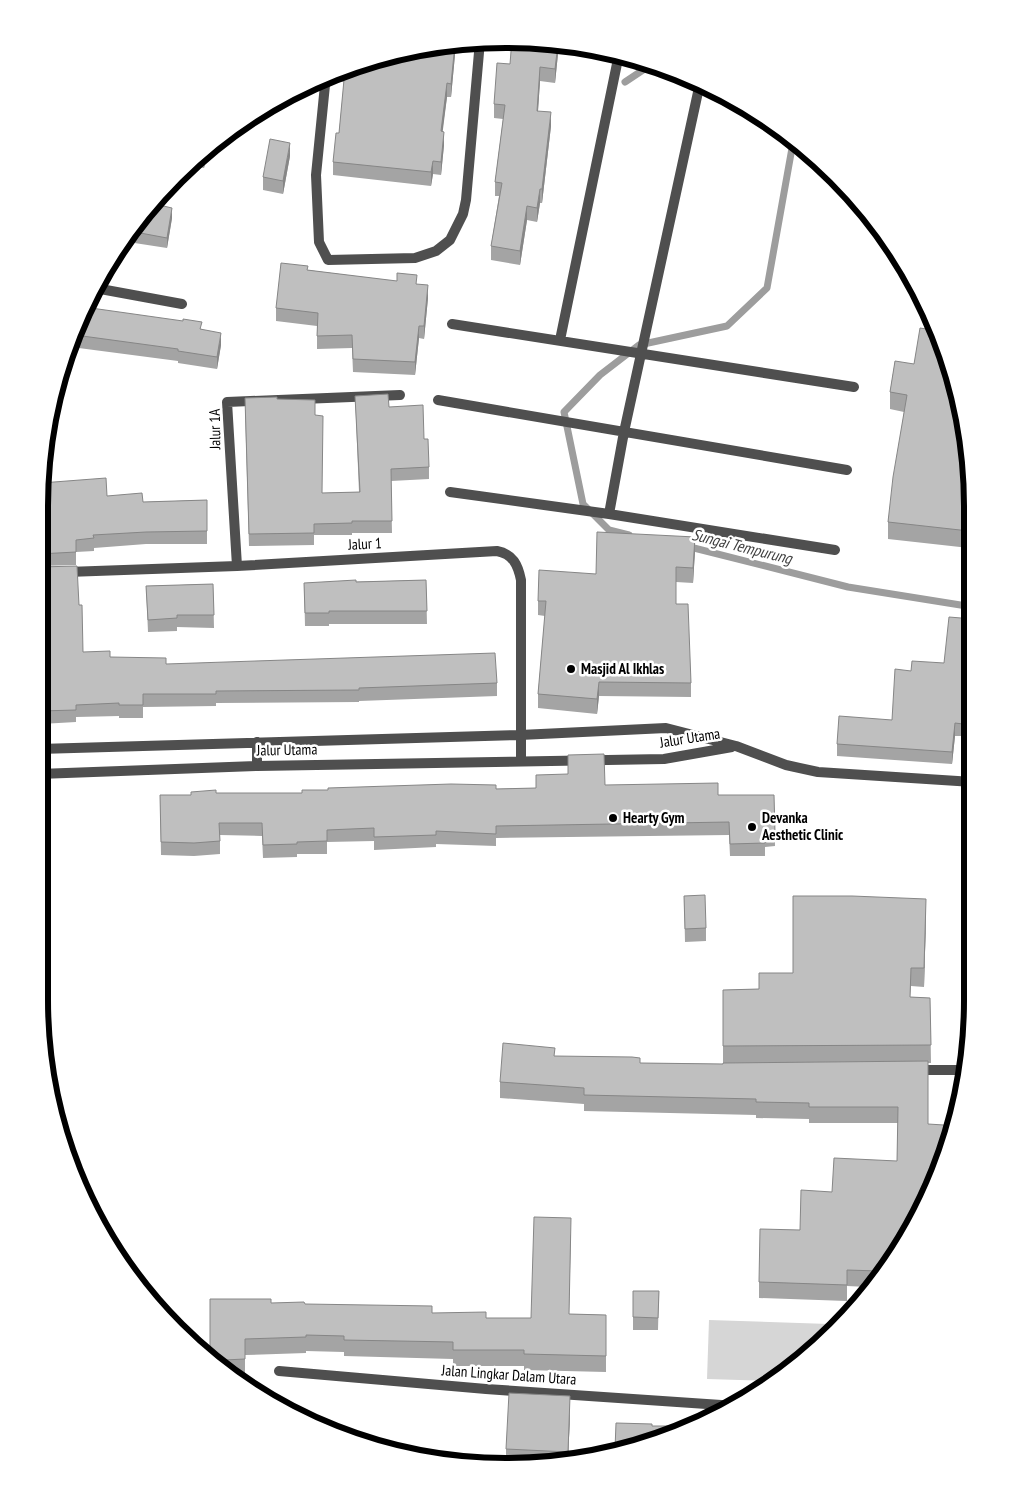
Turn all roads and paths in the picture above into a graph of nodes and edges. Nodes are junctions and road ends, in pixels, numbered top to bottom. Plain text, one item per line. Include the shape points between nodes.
1 (479, 48) edge
2 (617, 61) edge
3 (325, 85) edge
4 (698, 90) edge
5 (102, 289) edge
6 (182, 304) dead end
7 (452, 324) dead end
8 (560, 340) junction
9 (641, 353) junction
10 (854, 387) dead end
11 (400, 395) dead end
12 (438, 400) dead end
13 (624, 432) junction
14 (847, 470) dead end
15 (450, 492) dead end
16 (609, 514) junction
17 (835, 550) dead end
18 (236, 566) junction
19 (48, 573) edge
20 (520, 735) junction
21 (257, 742) junction
22 (736, 746) junction
23 (48, 749) edge
24 (521, 761) junction
25 (257, 766) junction
26 (48, 774) edge
27 (964, 781) edge
28 (907, 1070) edge
29 (959, 1070) edge
30 (279, 1371) dead end
31 (720, 1405) edge

1 - 3 street via 463,214 450,240 436,251 415,258 328,260 319,242 316,175
2 - 8 street
4 - 9 street
5 - 6 street
7 - 8 street
8 - 9 street
9 - 10 street
9 - 13 street
11 - 18 street, Jalur 1A via 227,402
12 - 13 street
13 - 14 street
13 - 16 street
15 - 16 street
16 - 17 street
18 - 19 street, Jalur 1
18 - 20 street, Jalur 1 via 504,552 518,566 521,580
20 - 21 street, Jalur Utama
20 - 22 street, Jalur Utama via 666,728
20 - 24 street, Jalur 1
21 - 23 street, Jalur Utama
21 - 25 street
22 - 24 street, Jalur Utama via 664,758
22 - 27 street via 786,765 818,772
24 - 25 street, Jalur Utama
25 - 26 street, Jalur Utama
28 - 29 street
30 - 31 street, Jalan Lingkar Dalam Utara

